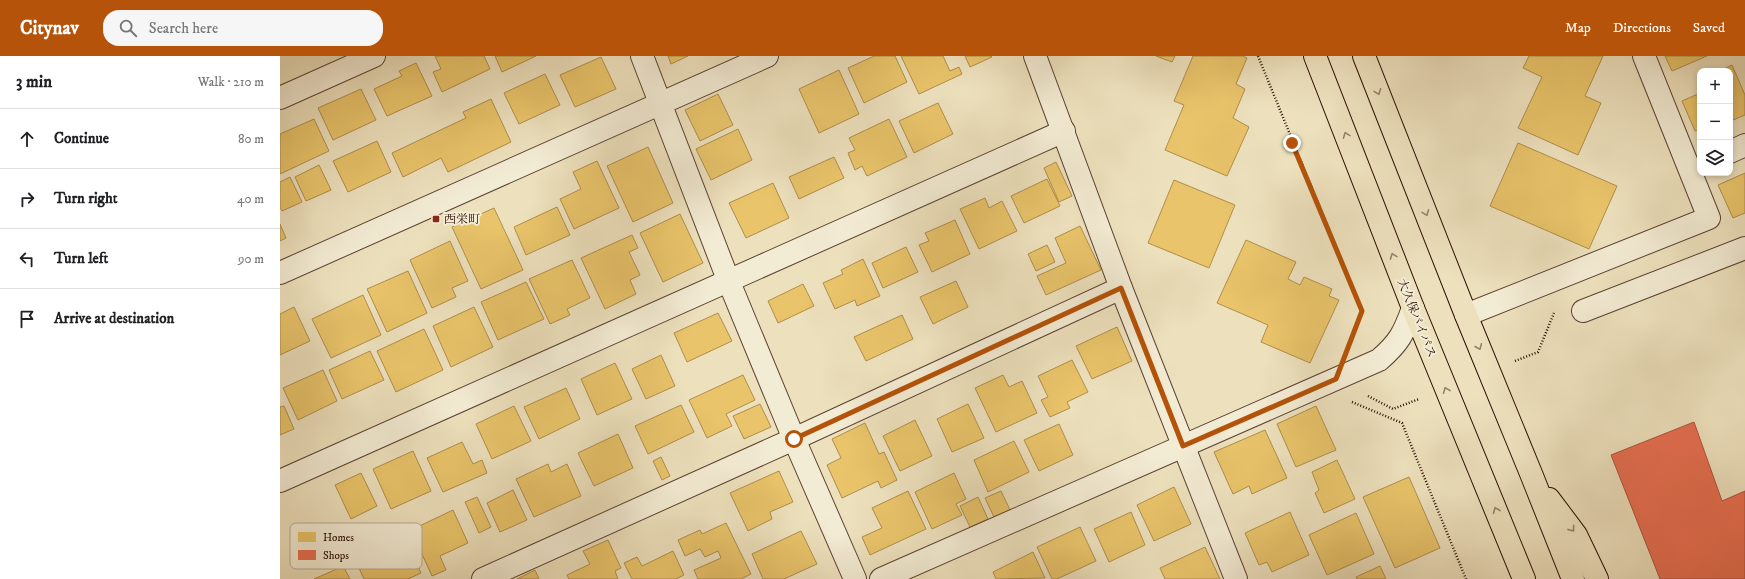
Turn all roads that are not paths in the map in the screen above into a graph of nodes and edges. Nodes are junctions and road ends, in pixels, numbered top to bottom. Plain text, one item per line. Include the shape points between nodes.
1 (374, 56) edge
2 (642, 56) edge
3 (767, 56) edge
4 (1035, 56) edge
5 (1315, 56) edge
6 (1364, 56) edge
7 (1644, 56) edge
8 (280, 98) edge
9 (661, 103) junction
10 (1064, 131) junction
11 (1745, 145) edge
12 (1733, 151) edge
13 (1695, 167) edge
14 (1745, 248) edge
15 (280, 273) edge
16 (729, 282) junction
17 (1121, 288) junction
18 (1413, 308) junction
19 (1583, 311) dead end
20 (1466, 315) junction
21 (794, 439) junction
22 (1183, 446) junction
23 (1532, 476) junction
24 (280, 481) edge
25 (1510, 547) junction
26 (483, 579) edge
27 (855, 579) edge
28 (881, 579) edge
29 (1236, 579) edge
30 (1517, 579) edge
31 (1524, 579) edge
32 (1573, 579) edge
33 (1597, 579) edge

1 - 8 street
2 - 9 street
3 - 9 street
4 - 10 street
18 -> 5 highway, 大久保バイパス
6 -> 20 highway
7 - 13 street
9 - 15 street
9 - 16 street
10 - 16 street
10 - 17 street
11 - 12 street
13 - 20 street via 1709,218
14 - 19 street
16 - 21 street
16 - 24 street
17 - 21 street
17 - 22 street
18 - 22 street via 1403,334 1379,360
25 -> 18 highway, 大久保バイパス
20 -> 23 highway
21 - 26 street
21 - 27 street
22 - 28 street
22 - 29 street
23 - 32 highway
23 -> 33 highway via 1576,535
25 - 30 highway
25 - 31 highway, 大久保バイパス

